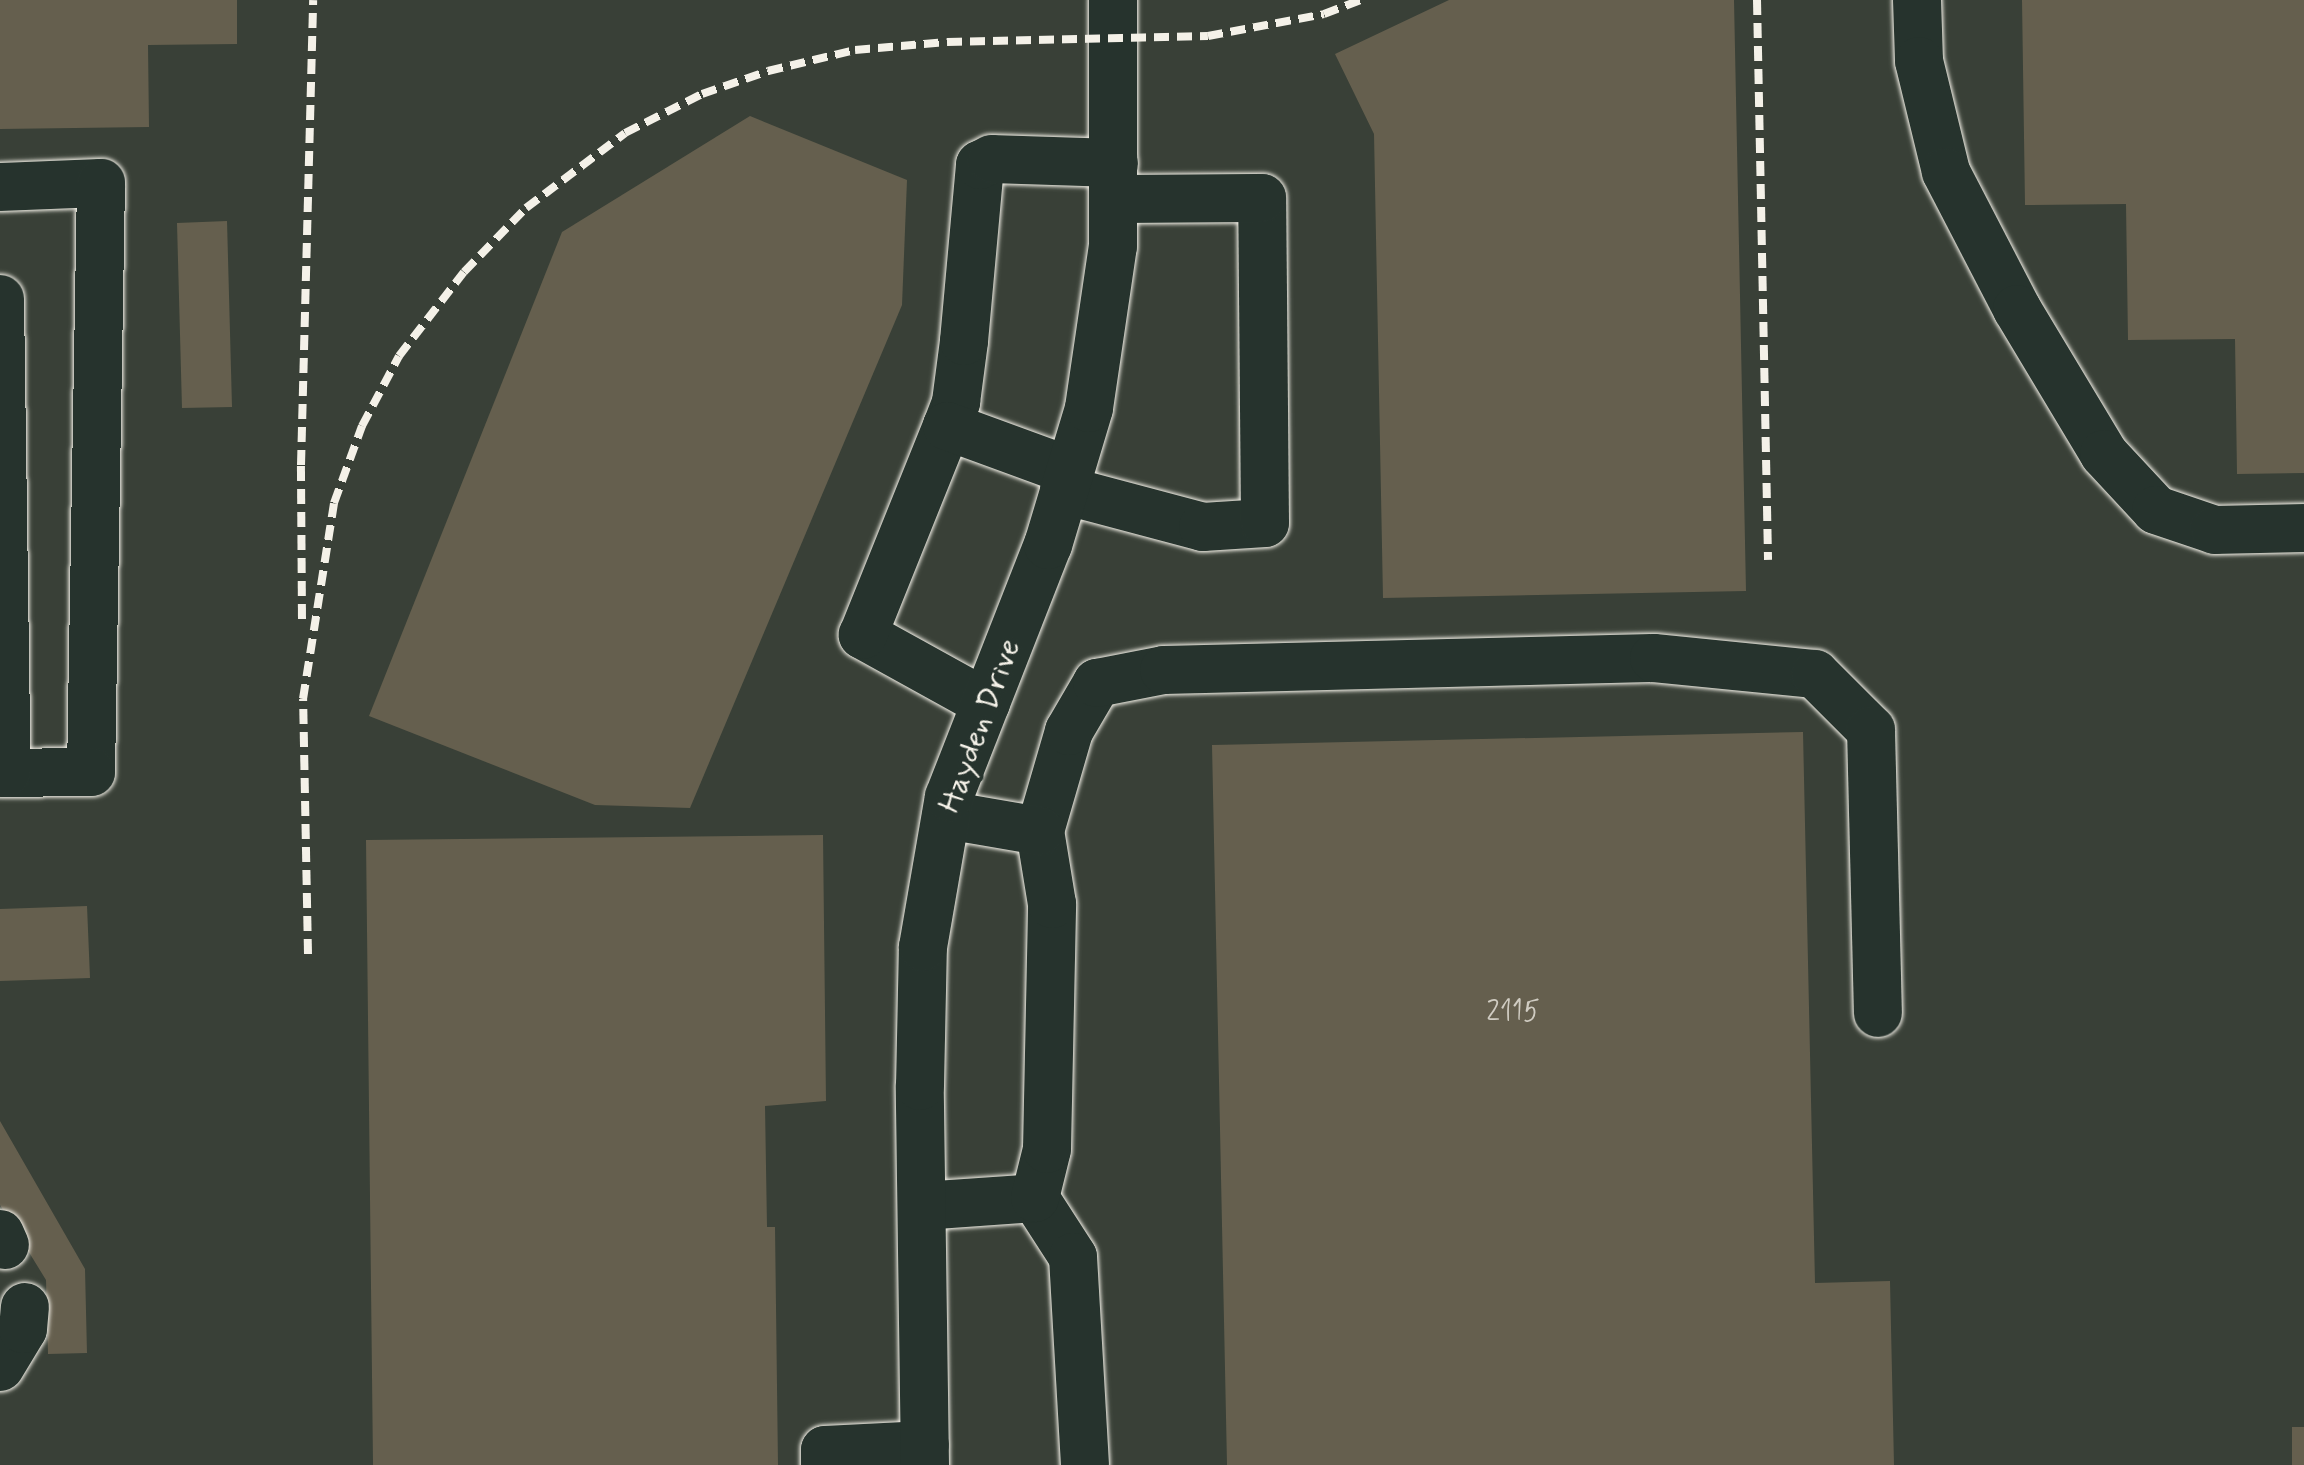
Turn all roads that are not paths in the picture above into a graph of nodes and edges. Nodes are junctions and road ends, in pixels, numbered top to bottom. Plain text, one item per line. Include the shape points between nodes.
1 (1114, 0) edge
2 (1917, 0) edge
3 (1114, 181) junction
4 (0, 187) edge
5 (0, 299) edge
6 (947, 426) junction
7 (1067, 481) junction
8 (2304, 528) edge
9 (986, 702) junction
10 (4, 773) edge
11 (946, 815) junction
12 (1040, 831) junction
13 (1878, 1013) dead end
14 (1035, 1198) junction
15 (922, 1206) junction
16 (25, 1308) dead end
17 (0, 1368) edge
18 (925, 1455) edge
19 (826, 1465) edge
20 (1084, 1465) edge

1 - 3 street, Hayden Drive
2 - 8 street via 1918,61 1946,172 2017,309 2104,454 2156,510 2215,530
3 - 6 street via 992,159 980,165 964,341
3 - 7 street, Hayden Drive via 1113,246 1089,408
3 - 7 street via 1262,198 1265,524 1203,527
4 - 10 street via 101,183 91,772
5 - 10 street
6 - 7 street
6 - 9 street via 862,634
7 - 9 street, Hayden Drive
9 - 11 street, Hayden Drive
11 - 12 street
11 - 15 street, Hayden Drive via 923,947
12 - 13 street via 1069,731 1097,683 1164,670 1654,658 1815,674 1871,730
12 - 14 street via 1052,904 1047,1149
14 - 15 street
14 - 20 street via 1073,1257
15 - 18 street, Hayden Drive
16 - 17 street via 22,1329
18 - 19 street via 825,1450

